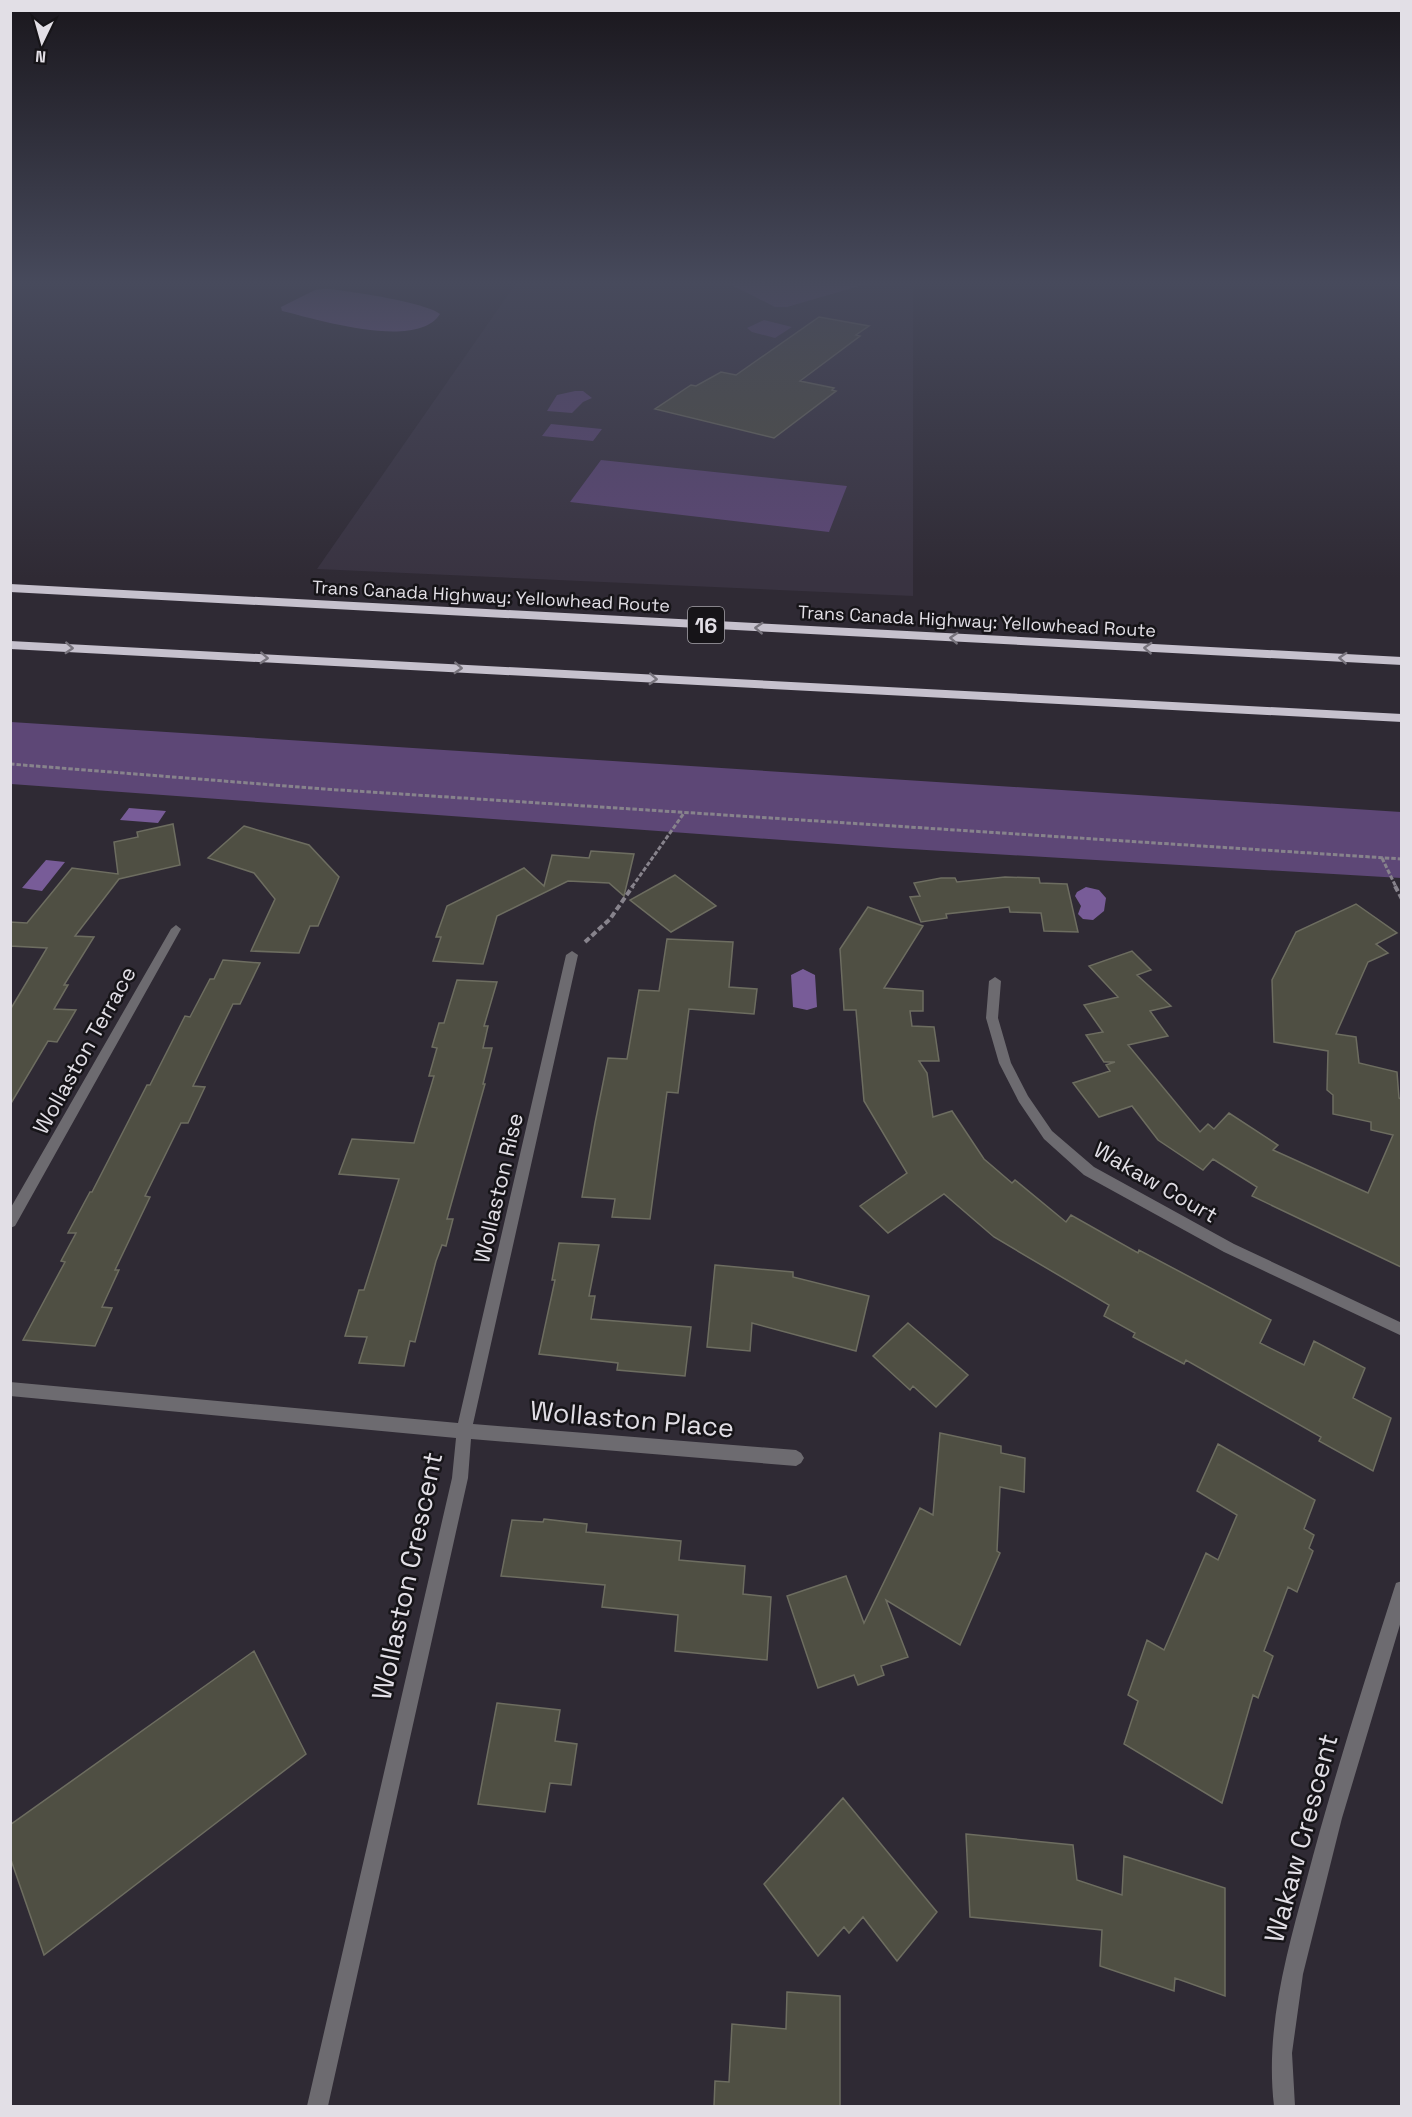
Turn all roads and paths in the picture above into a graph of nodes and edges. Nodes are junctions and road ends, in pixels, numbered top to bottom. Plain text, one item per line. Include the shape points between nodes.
1 (10, 588) edge
2 (10, 645) edge
3 (1401, 661) edge
4 (1401, 718) edge
5 (10, 764) edge
6 (685, 812) junction
7 (1382, 858) junction
8 (1401, 859) edge
9 (1401, 899) edge
10 (176, 929) dead end
11 (572, 955) joint
12 (995, 981) dead end
13 (10, 1222) edge
14 (1401, 1330) edge
15 (10, 1389) edge
16 (464, 1431) junction
17 (796, 1458) dead end
18 (1401, 1589) edge
19 (317, 2106) edge
20 (1284, 2106) edge

3 -> 1 highway, Trans Canada Highway: Yellowhead Route / 16
2 -> 4 highway
5 - 6 path
6 - 7 path
6 - 11 path via 610,919
7 - 8 path
7 - 9 path
10 - 13 street, Wollaston Terrace
11 - 16 street, Wollaston Rise
12 - 14 street, Wakaw Court via 992,1018 1005,1063 1023,1099 1048,1135 1089,1171 1229,1248
15 - 16 street, Wollaston Crescent
16 - 17 street, Wollaston Place
16 - 19 street, Wollaston Crescent via 460,1478
18 - 20 street, Wakaw Crescent via 1328,1829 1288,1989 1281,2076

